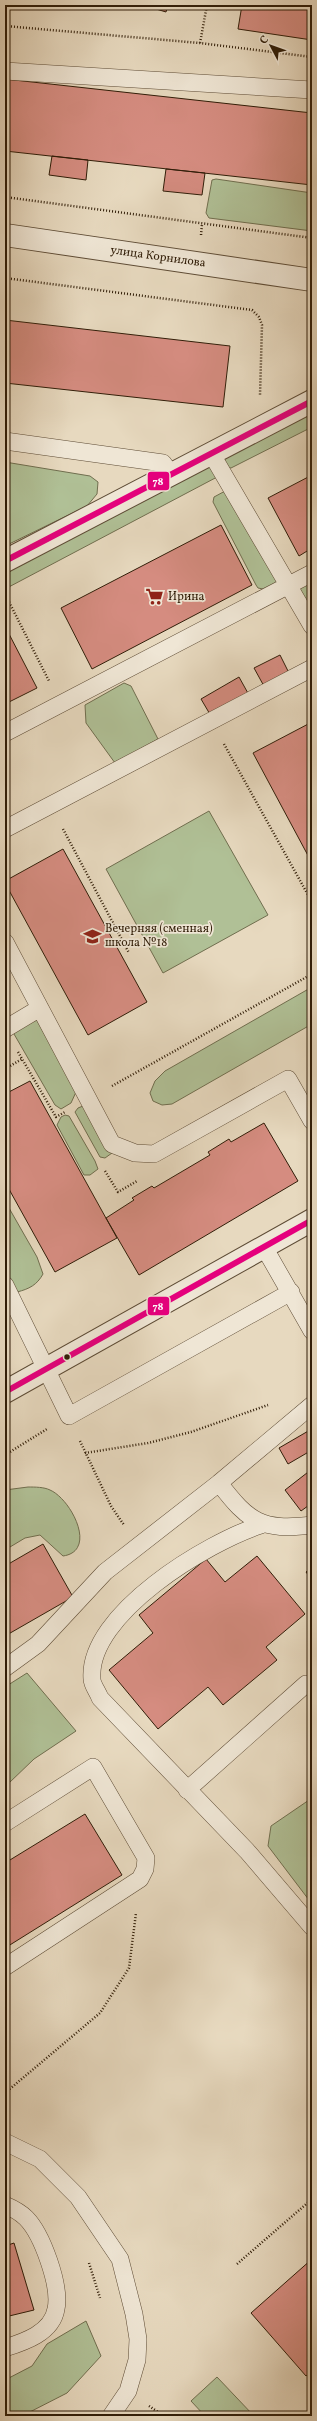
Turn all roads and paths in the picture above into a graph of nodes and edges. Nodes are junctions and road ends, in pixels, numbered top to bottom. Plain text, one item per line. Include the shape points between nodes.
1 (207, 5) edge
2 (5, 26) edge
3 (200, 43) junction
4 (312, 57) edge
5 (5, 71) edge
6 (312, 90) edge
7 (5, 197) edge
8 (5, 235) edge
9 (312, 238) edge
10 (5, 278) edge
11 (312, 280) edge
12 (312, 401) edge
13 (260, 429) junction
14 (5, 441) edge
15 (212, 453) junction
16 (172, 474) junction
17 (5, 561) edge
18 (312, 573) edge
19 (288, 586) junction
20 (5, 594) edge
21 (312, 626) edge
22 (312, 668) edge
23 (61, 704) junction
24 (212, 721) junction
25 (5, 733) edge
26 (50, 806) junction
27 (5, 829) edge
28 (312, 902) edge
29 (5, 942) edge
30 (129, 953) dead end
31 (312, 974) edge
32 (40, 1008) junction
33 (5, 1029) edge
34 (15, 1047) dead end
35 (22, 1059) junction
36 (5, 1070) edge
37 (88, 1099) junction
38 (312, 1121) edge
39 (312, 1220) edge
40 (264, 1247) junction
41 (291, 1292) junction
42 (7, 1294) edge
43 (312, 1331) edge
44 (46, 1368) junction
45 (5, 1392) edge
46 (270, 1405) dead end
47 (312, 1405) edge
48 (69, 1416) junction
49 (85, 1453) junction
50 (5, 1455) edge
51 (219, 1483) junction
52 (261, 1525) junction
53 (312, 1525) edge
54 (139, 1546) junction
55 (5, 1668) edge
56 (306, 1684) dead end
57 (188, 1790) junction
58 (5, 1823) edge
59 (140, 1879) junction
60 (312, 1927) edge
61 (5, 1967) edge
62 (5, 2093) edge
63 (5, 2142) edge
64 (312, 2199) edge
65 (5, 2205) edge
66 (237, 2264) dead end
67 (5, 2348) edge
68 (111, 2416) edge

1 - 3 path
2 - 3 path
3 - 4 path
5 - 6 lane
7 - 9 path
8 - 11 street, улица Корнилова
10 - 13 path via 252,310 260,317 262,325
12 - 13 street
13 - 15 street
14 - 16 lane via 163,463
15 - 16 street
15 - 19 lane
16 - 17 street
18 - 19 lane
19 - 21 lane
19 - 23 lane
20 - 23 path
22 - 24 lane
23 - 25 lane
24 - 26 lane
24 - 28 path
26 - 27 lane
26 - 30 path
29 - 32 lane
31 - 37 path
32 - 33 lane
32 - 37 lane
34 - 35 path
35 - 36 path
35 - 37 path via 51,1113 56,1117
37 - 38 lane via 112,1144 123,1150 144,1155 154,1154 288,1079
39 - 40 street
40 - 41 lane
40 - 44 street
41 - 43 lane
41 - 48 lane
42 - 44 lane
44 - 45 street
44 - 48 lane
46 - 49 path via 191,1432 148,1443
47 - 51 lane
48 - 49 path
48 - 50 path
49 - 54 path via 111,1506
51 - 52 lane via 238,1507
51 - 54 lane
52 - 53 lane
52 - 57 lane via 236,1533 206,1548 165,1576 121,1614 95,1653 92,1680 100,1698
54 - 55 lane via 105,1572 38,1644
56 - 57 lane
57 - 60 lane via 247,1851
58 - 59 lane via 93,1767 146,1858 145,1869
59 - 61 lane
59 - 62 path via 129,1968 117,1988 100,2013
63 - 68 lane via 40,2159 78,2197 120,2259 134,2314 138,2339 137,2360 128,2391
64 - 66 path
65 - 67 lane via 26,2218 38,2235 54,2282 56,2310 48,2324 31,2339

